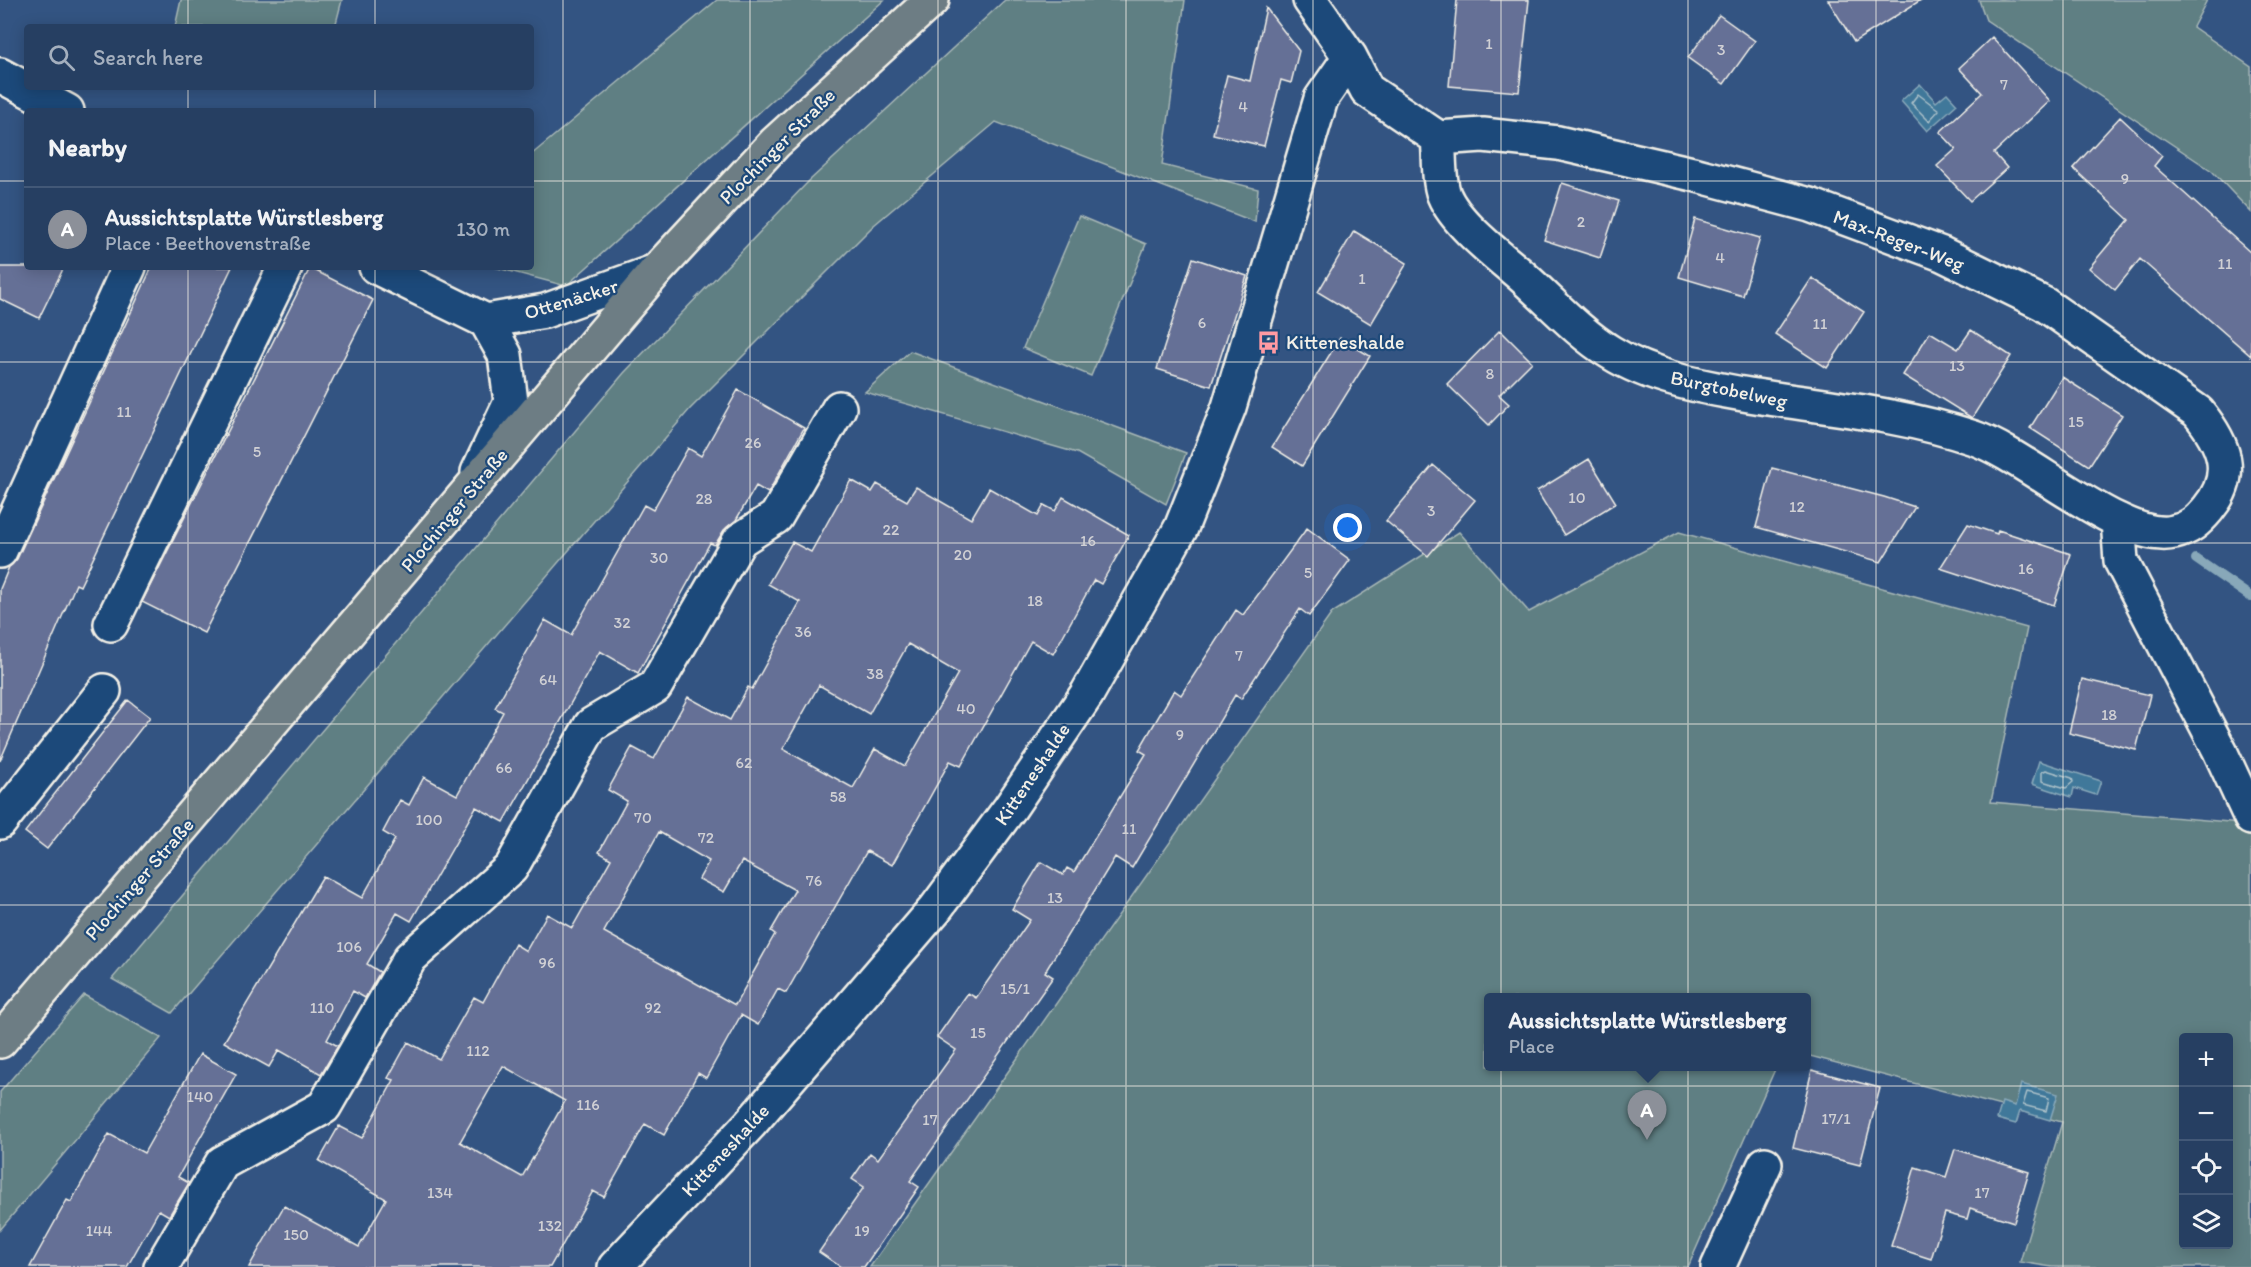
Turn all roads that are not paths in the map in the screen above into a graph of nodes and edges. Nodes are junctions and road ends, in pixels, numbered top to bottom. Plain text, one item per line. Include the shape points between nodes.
1 (932, 0) edge
2 (1314, 2) edge
3 (1350, 57) junction
4 (0, 75) edge
5 (24, 88) edge
6 (28, 90) edge
7 (62, 108) edge
8 (1438, 138) junction
9 (128, 270) edge
10 (284, 270) edge
11 (382, 270) edge
12 (656, 271) junction
13 (486, 321) junction
14 (839, 408) dead end
15 (470, 491) junction
16 (2118, 520) junction
17 (2196, 524) joint
18 (0, 551) edge
19 (111, 624) dead end
20 (105, 691) dead end
21 (2251, 818) edge
22 (0, 822) edge
23 (0, 1041) edge
24 (1765, 1164) dead end
25 (161, 1267) edge
26 (615, 1267) edge
27 (1718, 1267) edge

1 - 12 main road, Plochinger Straße via 775,143
2 - 3 street
3 - 8 street via 1367,90
3 - 26 street, Kitteneshalde via 1320,99 1229,407 1181,528 1086,694 1010,808 936,908 750,1124
4 - 5 street
6 - 7 street
8 - 16 street, Burgtobelweg via 1443,193 1453,210 1610,352 1642,369 1699,386 1925,424 1977,438
8 - 17 street, Max-Reger-Weg via 1483,135 1558,143 1810,205 1942,254 2044,304 2198,412 2216,434 2225,478 2215,500
9 - 18 street
10 - 19 street
11 - 13 street
12 - 13 street, Ottenäcker via 545,311
12 - 15 main road, Plochinger Straße
13 - 15 street via 505,355 511,402
14 - 25 street via 776,517 740,540 656,687 591,725 511,868 410,958 324,1107 222,1163
15 - 23 main road, Plochinger Straße
16 - 17 street, Burgtobelweg via 2155,534 2174,533
16 - 21 street via 2121,561
20 - 22 street
24 - 27 street

